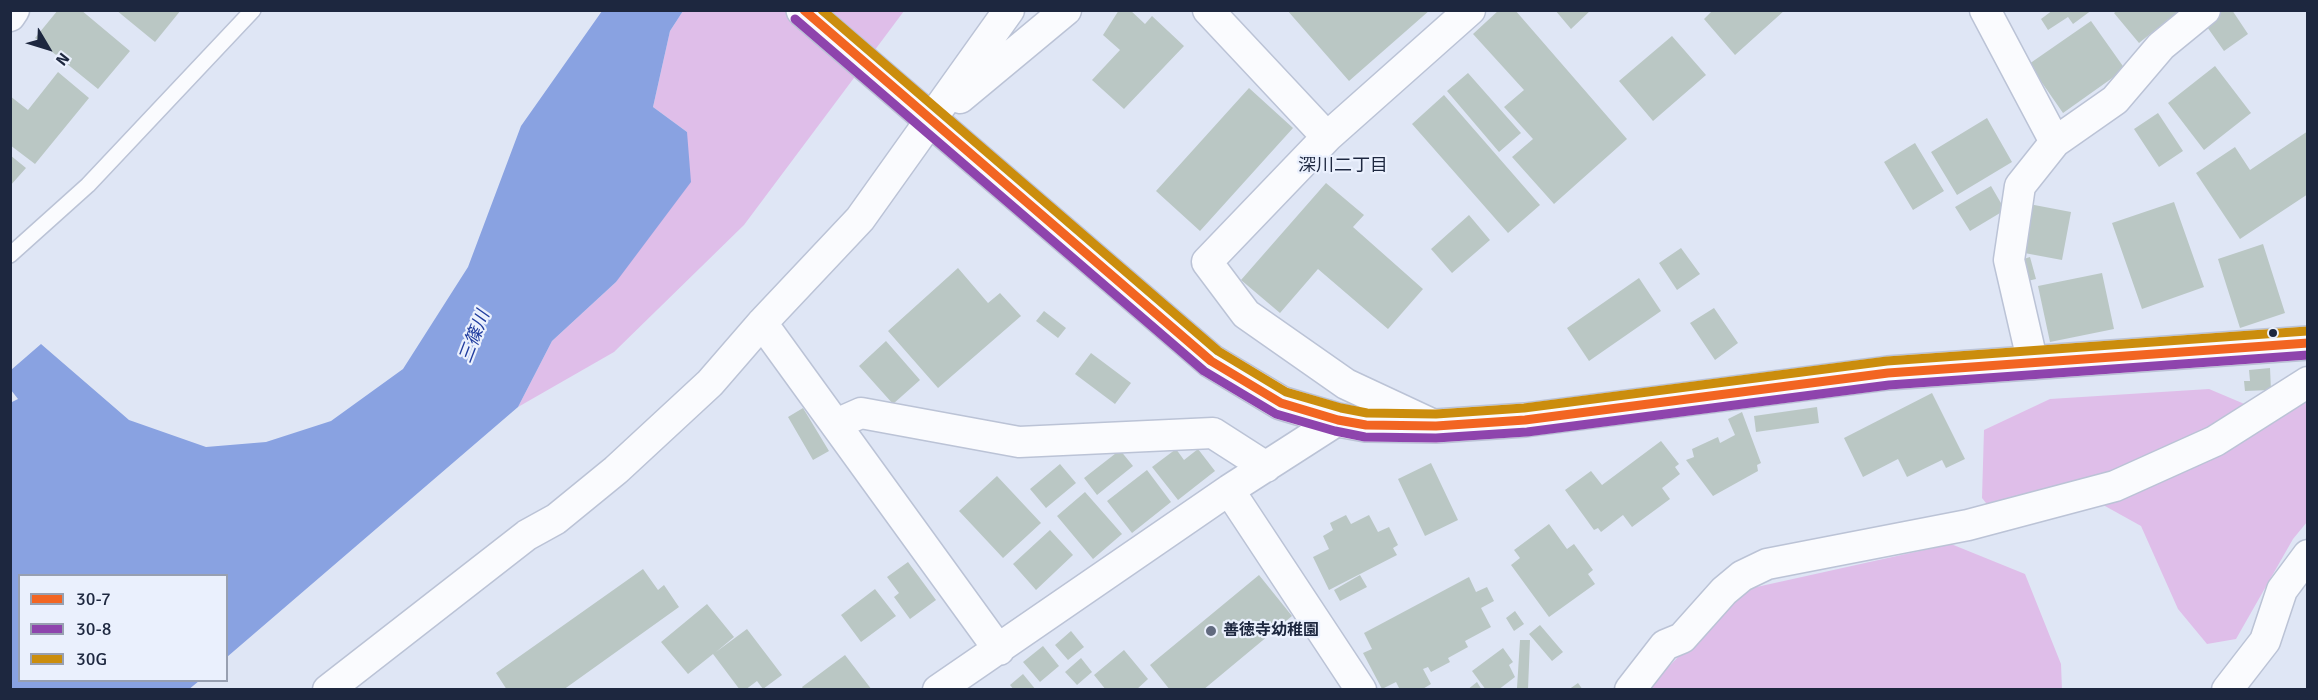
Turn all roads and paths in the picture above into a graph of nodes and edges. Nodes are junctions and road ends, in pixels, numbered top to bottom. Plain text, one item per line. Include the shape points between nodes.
1 (14, 10) edge
2 (253, 10) edge
3 (803, 10) edge
4 (1009, 10) edge
5 (1066, 10) edge
6 (1208, 10) edge
7 (1470, 10) edge
8 (1985, 10) edge
9 (2205, 10) edge
10 (10, 16) edge
11 (921, 114) junction
12 (1327, 138) junction
13 (2055, 142) junction
14 (10, 255) edge
15 (762, 323) junction
16 (2307, 343) edge
17 (2032, 364) junction
18 (2307, 382) edge
19 (1338, 420) junction
20 (836, 424) junction
21 (1436, 426) junction
22 (1266, 467) junction
23 (1229, 490) junction
24 (2307, 555) edge
25 (999, 650) junction
26 (328, 690) edge
27 (938, 690) edge
28 (1361, 690) edge
29 (1630, 690) edge
30 (2227, 690) edge

1 - 10 street
2 - 14 lane via 88,185
3 - 11 main road
4 - 11 street
5 - 11 street
6 - 12 street
7 - 12 street
8 - 13 street
9 - 13 street via 2161,46 2115,100
11 - 15 street via 860,219
11 - 19 main road via 1211,361 1281,403
12 - 21 street via 1207,262 1246,314 1346,384
13 - 17 street via 2020,186 2008,260
15 - 20 street
15 - 26 street via 710,383 616,470
16 - 17 main road
17 - 21 main road via 1888,373 1525,420
18 - 29 street via 2215,441 2115,486 1968,525 1767,564 1742,576 1682,638 1665,645
19 - 21 main road via 1366,425
19 - 22 street
20 - 22 street via 861,412 1019,442 1213,433
20 - 25 street
22 - 23 street
23 - 25 street
23 - 28 street
24 - 30 street via 2282,590 2265,641
25 - 27 street

